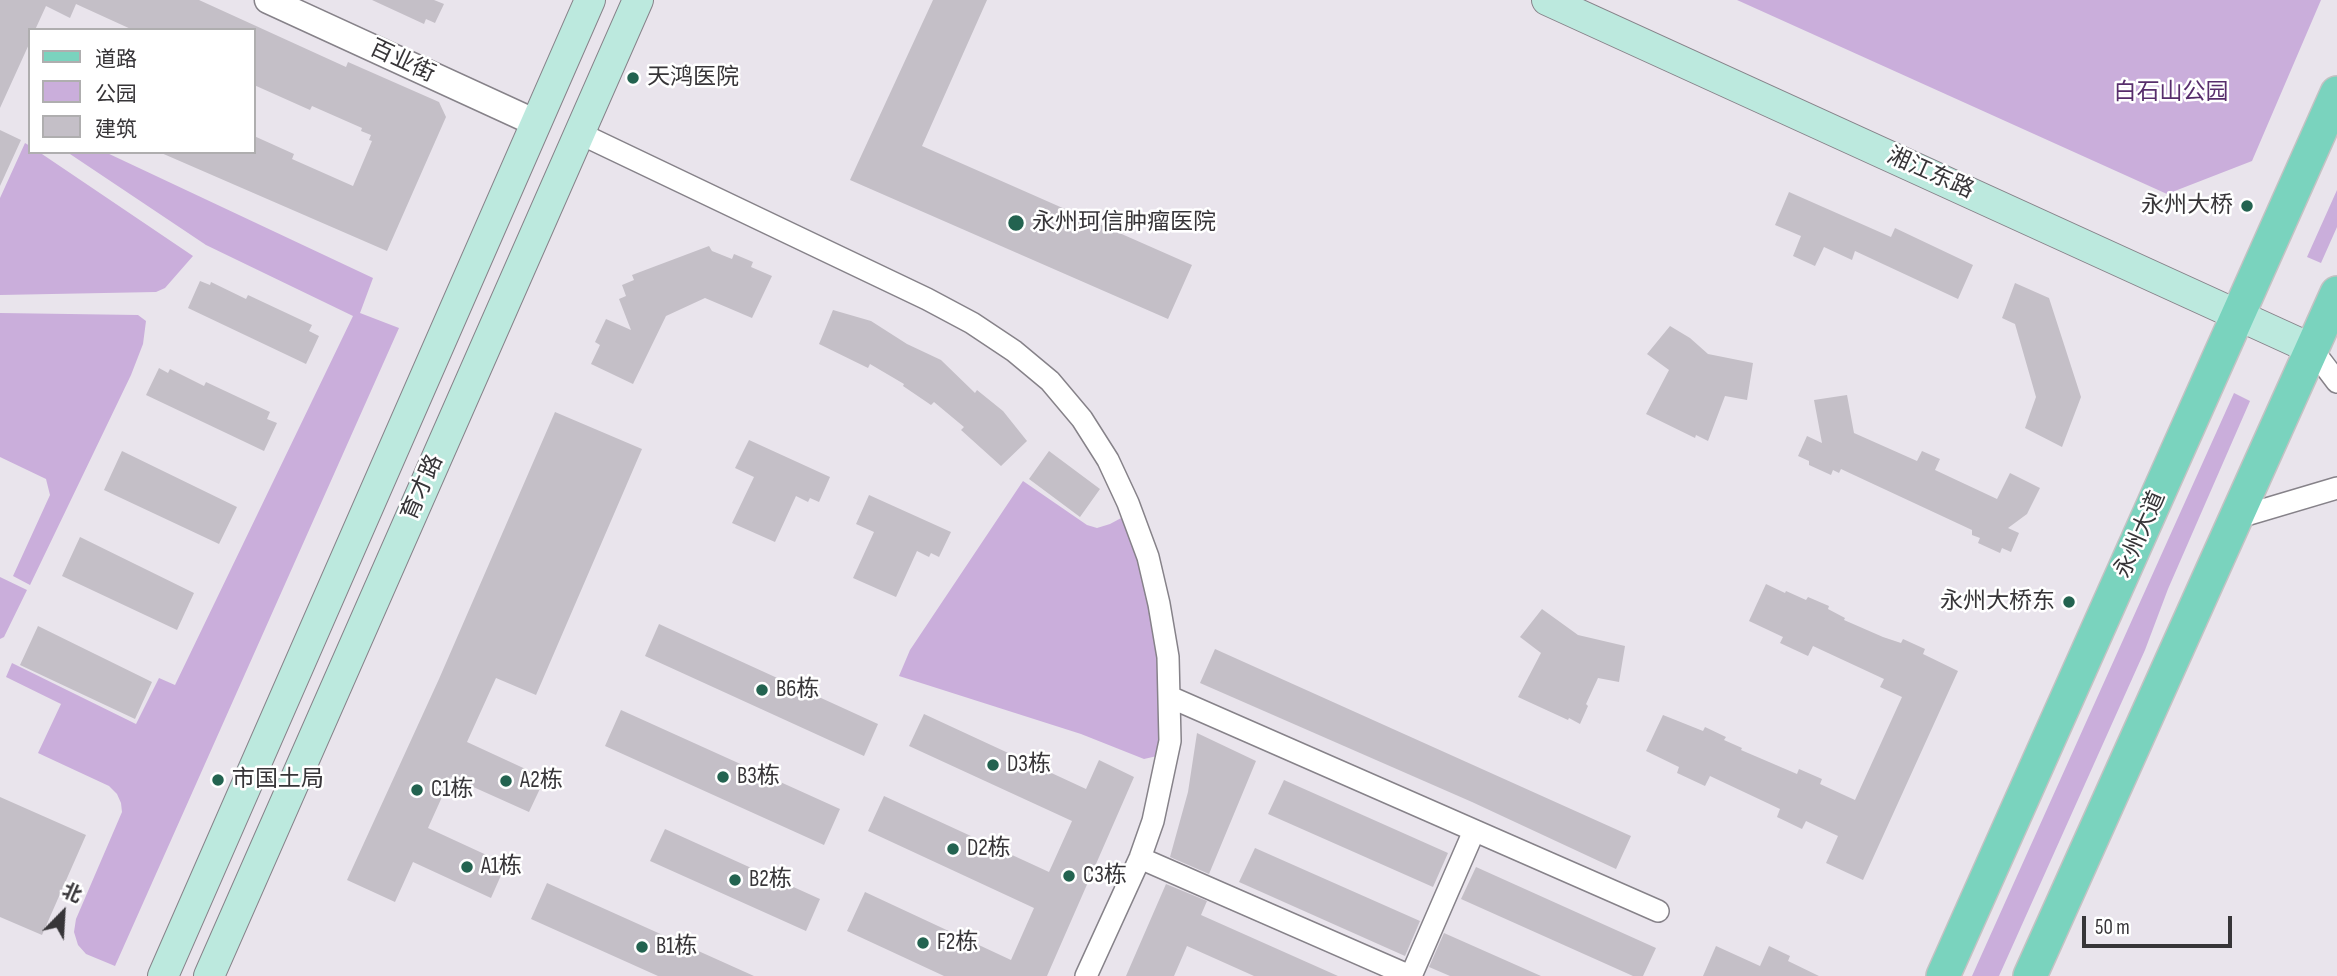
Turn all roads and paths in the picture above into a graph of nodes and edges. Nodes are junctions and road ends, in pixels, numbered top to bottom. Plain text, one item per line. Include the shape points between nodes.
1 (268, 0) edge
2 (590, 0) edge
3 (638, 0) edge
4 (1547, 0) edge
5 (2337, 93) edge
6 (536, 123) junction
7 (579, 134) junction
8 (2337, 293) edge
9 (2239, 315) junction
10 (2312, 348) junction
11 (2337, 382) edge
12 (2337, 488) edge
13 (2236, 518) junction
14 (1170, 697) junction
15 (1474, 831) junction
16 (1140, 858) junction
17 (1658, 911) dead end
18 (163, 976) edge
19 (209, 976) edge
20 (1086, 976) edge
21 (1410, 976) edge
22 (1943, 976) edge
23 (2030, 976) edge

1 - 6 street, 百业街
2 - 6 main road, 育才路
3 - 7 main road, 育才路
4 - 9 main road, 湘江东路
5 - 9 main road, 永州大道
6 - 18 main road, 育才路
7 - 14 street via 927,299 1014,351 1050,381 1108,460 1148,556 1168,657
7 - 19 main road, 育才路
8 - 10 main road
9 - 10 main road, 湘江东路
9 - 22 main road, 永州大道
10 - 11 street
10 - 13 main road
12 - 13 street
13 - 23 main road
14 - 15 street
14 - 16 street via 1170,741 1163,780
15 - 17 street
15 - 21 street
16 - 20 street
16 - 21 street

